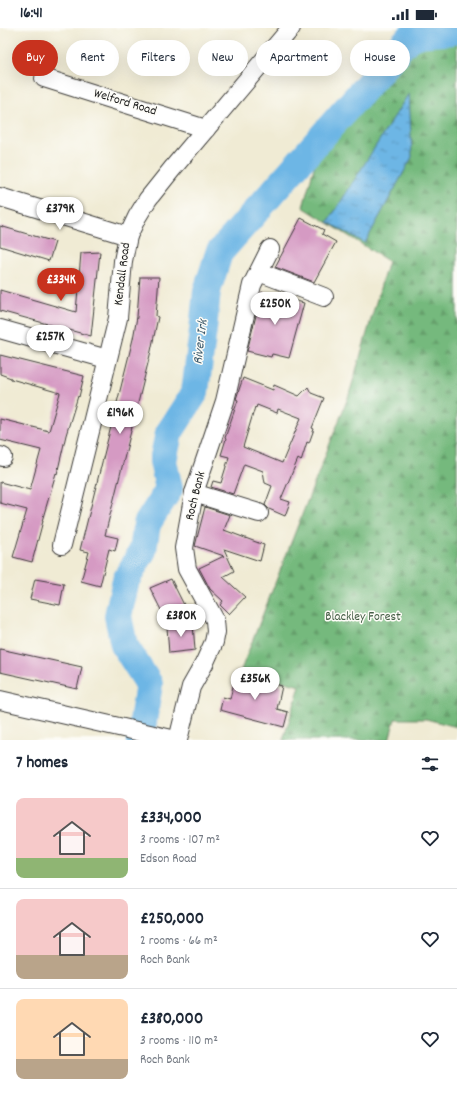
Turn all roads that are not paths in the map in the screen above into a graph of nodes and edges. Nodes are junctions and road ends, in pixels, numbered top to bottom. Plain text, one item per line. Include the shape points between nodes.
1 (291, 28) edge
2 (44, 78) dead end
3 (206, 129) junction
4 (0, 198) edge
5 (128, 236) junction
6 (270, 249) dead end
7 (259, 272) junction
8 (324, 297) dead end
9 (0, 330) edge
10 (107, 359) junction
11 (194, 493) junction
12 (259, 513) dead end
13 (62, 545) dead end
14 (0, 700) edge
15 (177, 740) edge

1 - 3 street, Kendall Road
2 - 3 street, Welford Road
3 - 5 street, Kendall Road via 148,199
4 - 5 street
5 - 10 street, Kendall Road via 118,318
6 - 7 street, Roch Bank
7 - 8 street
7 - 11 street, Roch Bank via 252,285 225,401
9 - 10 street
10 - 13 street, Kendall Road
11 - 12 street
11 - 15 street, Roch Bank via 184,548 187,569 215,620 216,632 204,664 191,687
14 - 15 street

